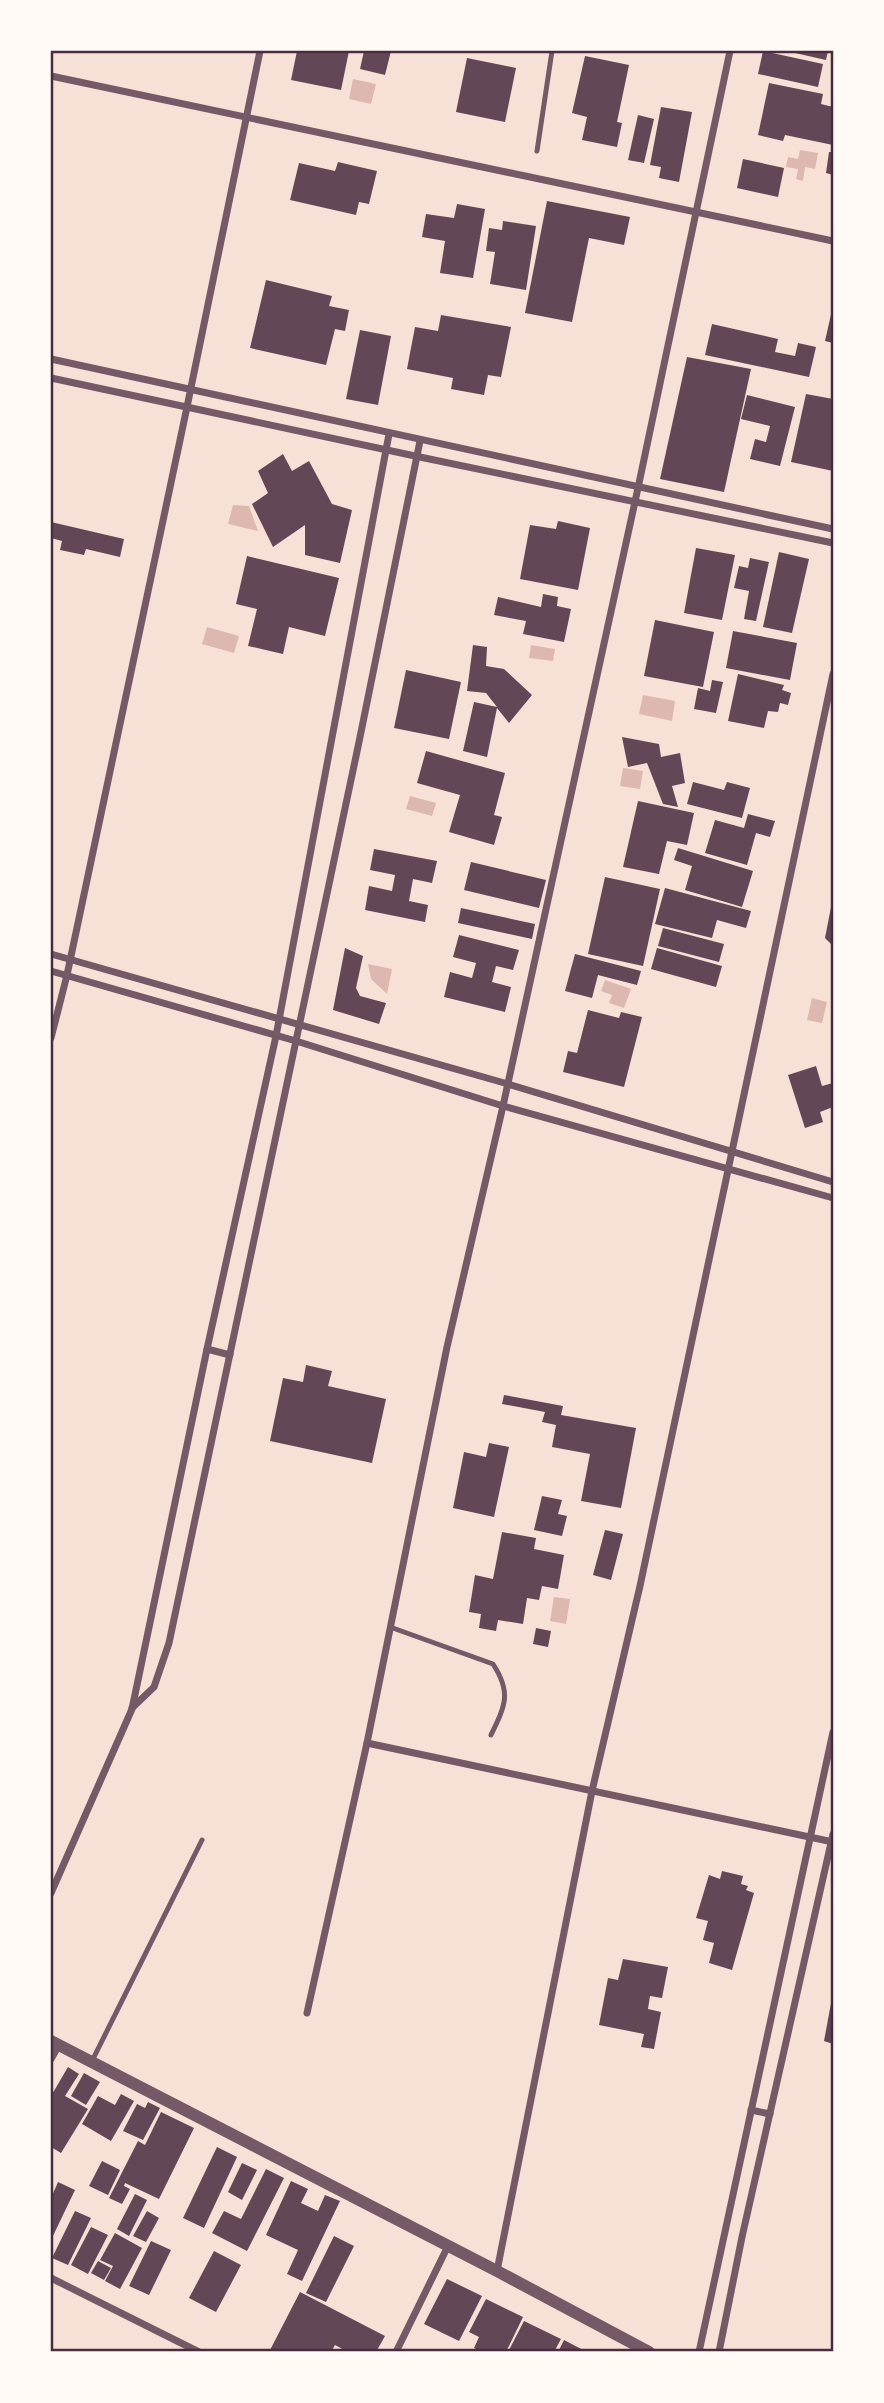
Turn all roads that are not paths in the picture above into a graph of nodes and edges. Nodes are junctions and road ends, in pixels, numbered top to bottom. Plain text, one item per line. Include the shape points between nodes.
1 (260, 51) edge
2 (552, 51) edge
3 (730, 51) edge
4 (51, 76) edge
5 (246, 117) junction
6 (537, 151) dead end
7 (696, 211) junction
8 (833, 241) edge
9 (51, 359) edge
10 (51, 378) edge
11 (191, 390) junction
12 (187, 407) junction
13 (389, 434) junction
14 (420, 441) junction
15 (385, 450) junction
16 (415, 456) junction
17 (638, 488) junction
18 (635, 502) junction
19 (833, 529) edge
20 (833, 543) edge
21 (833, 674) edge
22 (51, 954) edge
23 (70, 959) junction
24 (51, 971) edge
25 (67, 975) junction
26 (279, 1020) junction
27 (299, 1026) junction
28 (276, 1036) junction
29 (51, 1038) edge
30 (296, 1041) junction
31 (508, 1084) junction
32 (503, 1106) junction
33 (732, 1152) junction
34 (729, 1168) junction
35 (833, 1182) edge
36 (833, 1198) edge
37 (207, 1349) junction
38 (230, 1355) junction
39 (390, 1626) junction
40 (132, 1709) junction
41 (833, 1732) edge
42 (491, 1735) dead end
43 (367, 1743) junction
44 (592, 1791) junction
45 (810, 1837) junction
46 (833, 1839) edge
47 (202, 1840) dead end
48 (51, 1894) edge
49 (307, 2012) dead end
50 (55, 2043) edge
51 (51, 2059) edge
52 (92, 2061) junction
53 (751, 2110) junction
54 (770, 2114) junction
55 (724, 2232) junction
56 (742, 2237) junction
57 (448, 2246) junction
58 (497, 2271) junction
59 (51, 2278) edge
60 (199, 2352) edge
61 (396, 2352) edge
62 (649, 2352) edge
63 (699, 2352) edge
64 (719, 2352) edge

1 - 5 street
2 - 6 lane
3 - 7 street
4 - 5 street
5 - 7 street
5 - 11 street
7 - 8 street
7 - 17 street
9 - 11 street
10 - 12 street
11 - 12 street
11 - 13 street
12 - 15 street
12 - 23 street
13 - 14 street
13 - 15 street
14 - 16 street
14 - 17 street
15 - 16 street
15 - 26 street
16 - 18 street
16 - 27 street
17 - 18 street
17 - 19 street
18 - 20 street
18 - 31 street
21 - 33 street
22 - 23 street
23 - 25 street
23 - 26 street
24 - 25 street
25 - 28 street
25 - 29 street
26 - 27 street
26 - 28 street
27 - 30 street
27 - 31 street
28 - 30 street
28 - 37 street
30 - 32 street
30 - 38 street
31 - 32 street
31 - 33 street
32 - 34 street
32 - 39 street via 447,1347
33 - 34 street
33 - 35 street
34 - 36 street
34 - 44 street
37 - 38 street
37 - 40 street
38 - 40 street via 169,1643 154,1687
39 - 42 lane via 494,1664 506,1694
39 - 43 street
40 - 48 street
41 - 45 street
43 - 44 street
43 - 49 street
44 - 45 street
44 - 58 street
45 - 46 street
45 - 53 street
46 - 54 street
47 - 52 lane
50 - 51 street
50 - 52 street
52 - 57 street
53 - 54 street
53 - 55 street
54 - 56 street
55 - 56 street
55 - 63 street
56 - 64 street
57 - 58 street
57 - 61 street
58 - 62 street
59 - 60 street

